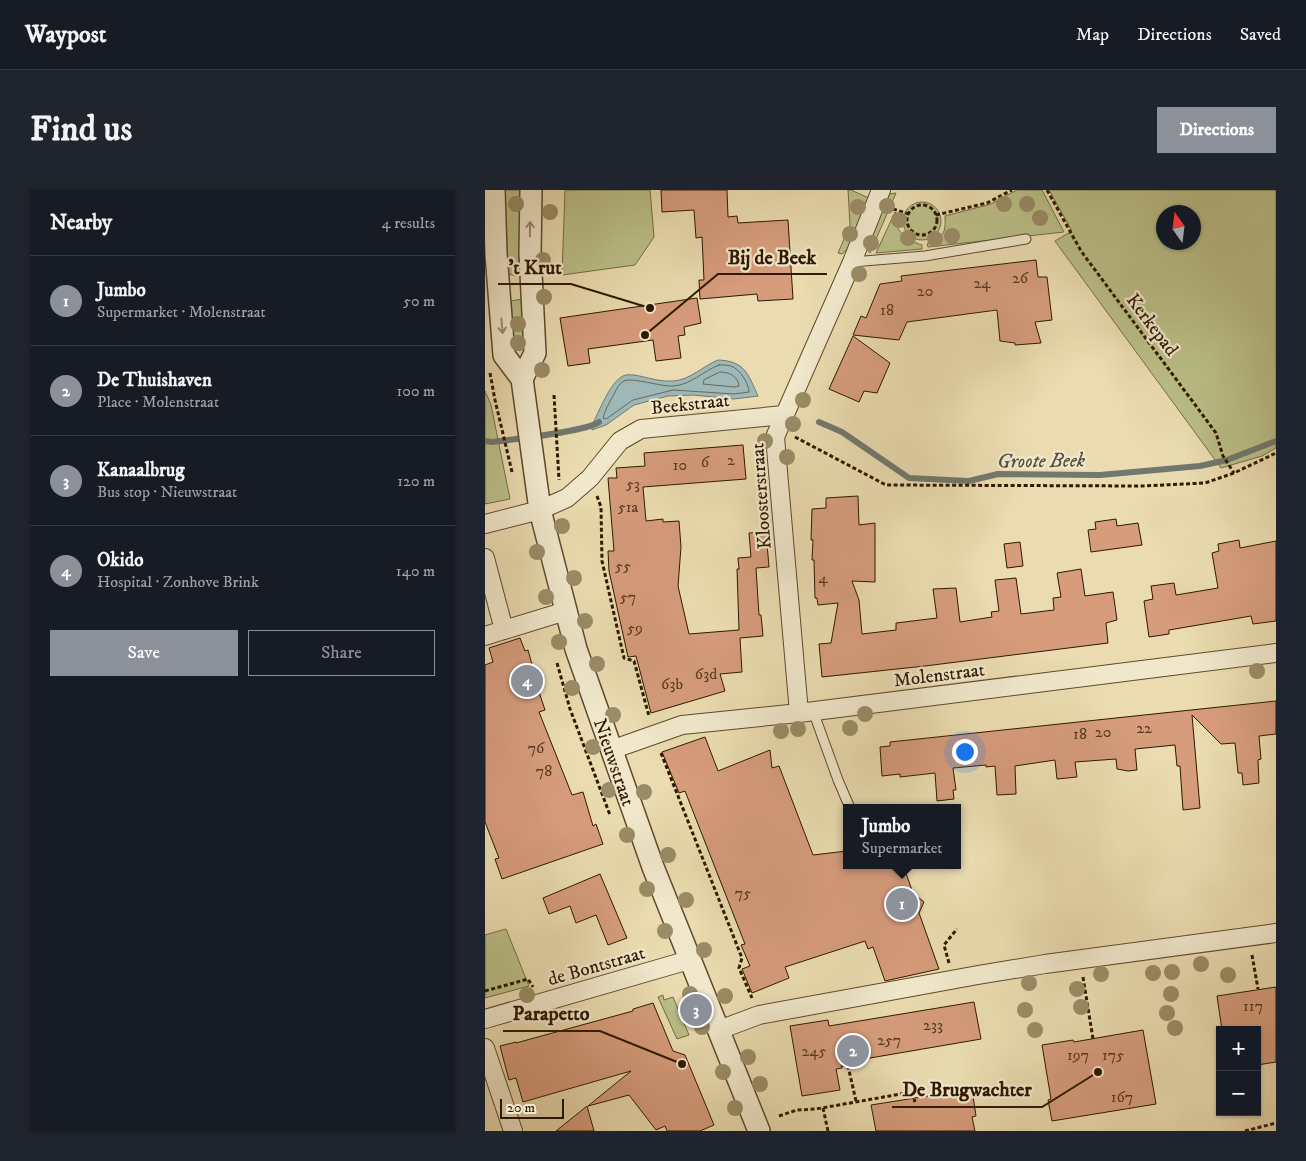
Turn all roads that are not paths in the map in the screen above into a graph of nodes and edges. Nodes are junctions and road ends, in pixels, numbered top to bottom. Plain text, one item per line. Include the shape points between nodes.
1 (494, 190) edge
2 (531, 190) edge
3 (881, 190) edge
4 (1026, 239) dead end
5 (852, 262) junction
6 (524, 389) junction
7 (781, 422) junction
8 (540, 510) junction
9 (485, 524) edge
10 (485, 558) edge
11 (566, 611) junction
12 (504, 630) junction
13 (485, 636) edge
14 (1276, 653) edge
15 (806, 712) junction
16 (611, 750) junction
17 (848, 804) edge
18 (1276, 933) edge
19 (689, 960) junction
20 (485, 1019) edge
21 (719, 1030) junction
22 (485, 1048) edge
23 (513, 1131) edge
24 (759, 1131) edge

1 -> 6 street, Nieuwstraat via 495,254 505,355
6 -> 2 street via 535,353 530,253
3 - 5 street, Kloosterstraat
4 - 5 lane via 925,256
5 - 7 street, Kloosterstraat
6 - 8 street, Nieuwstraat
7 - 8 street, Beekstraat via 641,429 620,441 590,478 567,498
7 - 15 street, Kloosterstraat via 775,437
8 - 9 street, Beekstraat
8 - 11 street, Nieuwstraat
10 - 12 street
11 - 12 street
11 - 16 street, Nieuwstraat
12 - 13 street
14 - 15 street, Molenstraat
15 - 16 street, Molenstraat via 681,725
15 - 17 lane
16 - 19 street, Nieuwstraat
18 - 21 street via 953,980 759,1015
19 - 20 street, de Bontstraat
19 - 21 street, Nieuwstraat
21 - 24 street, Nieuwstraat
22 - 23 street

